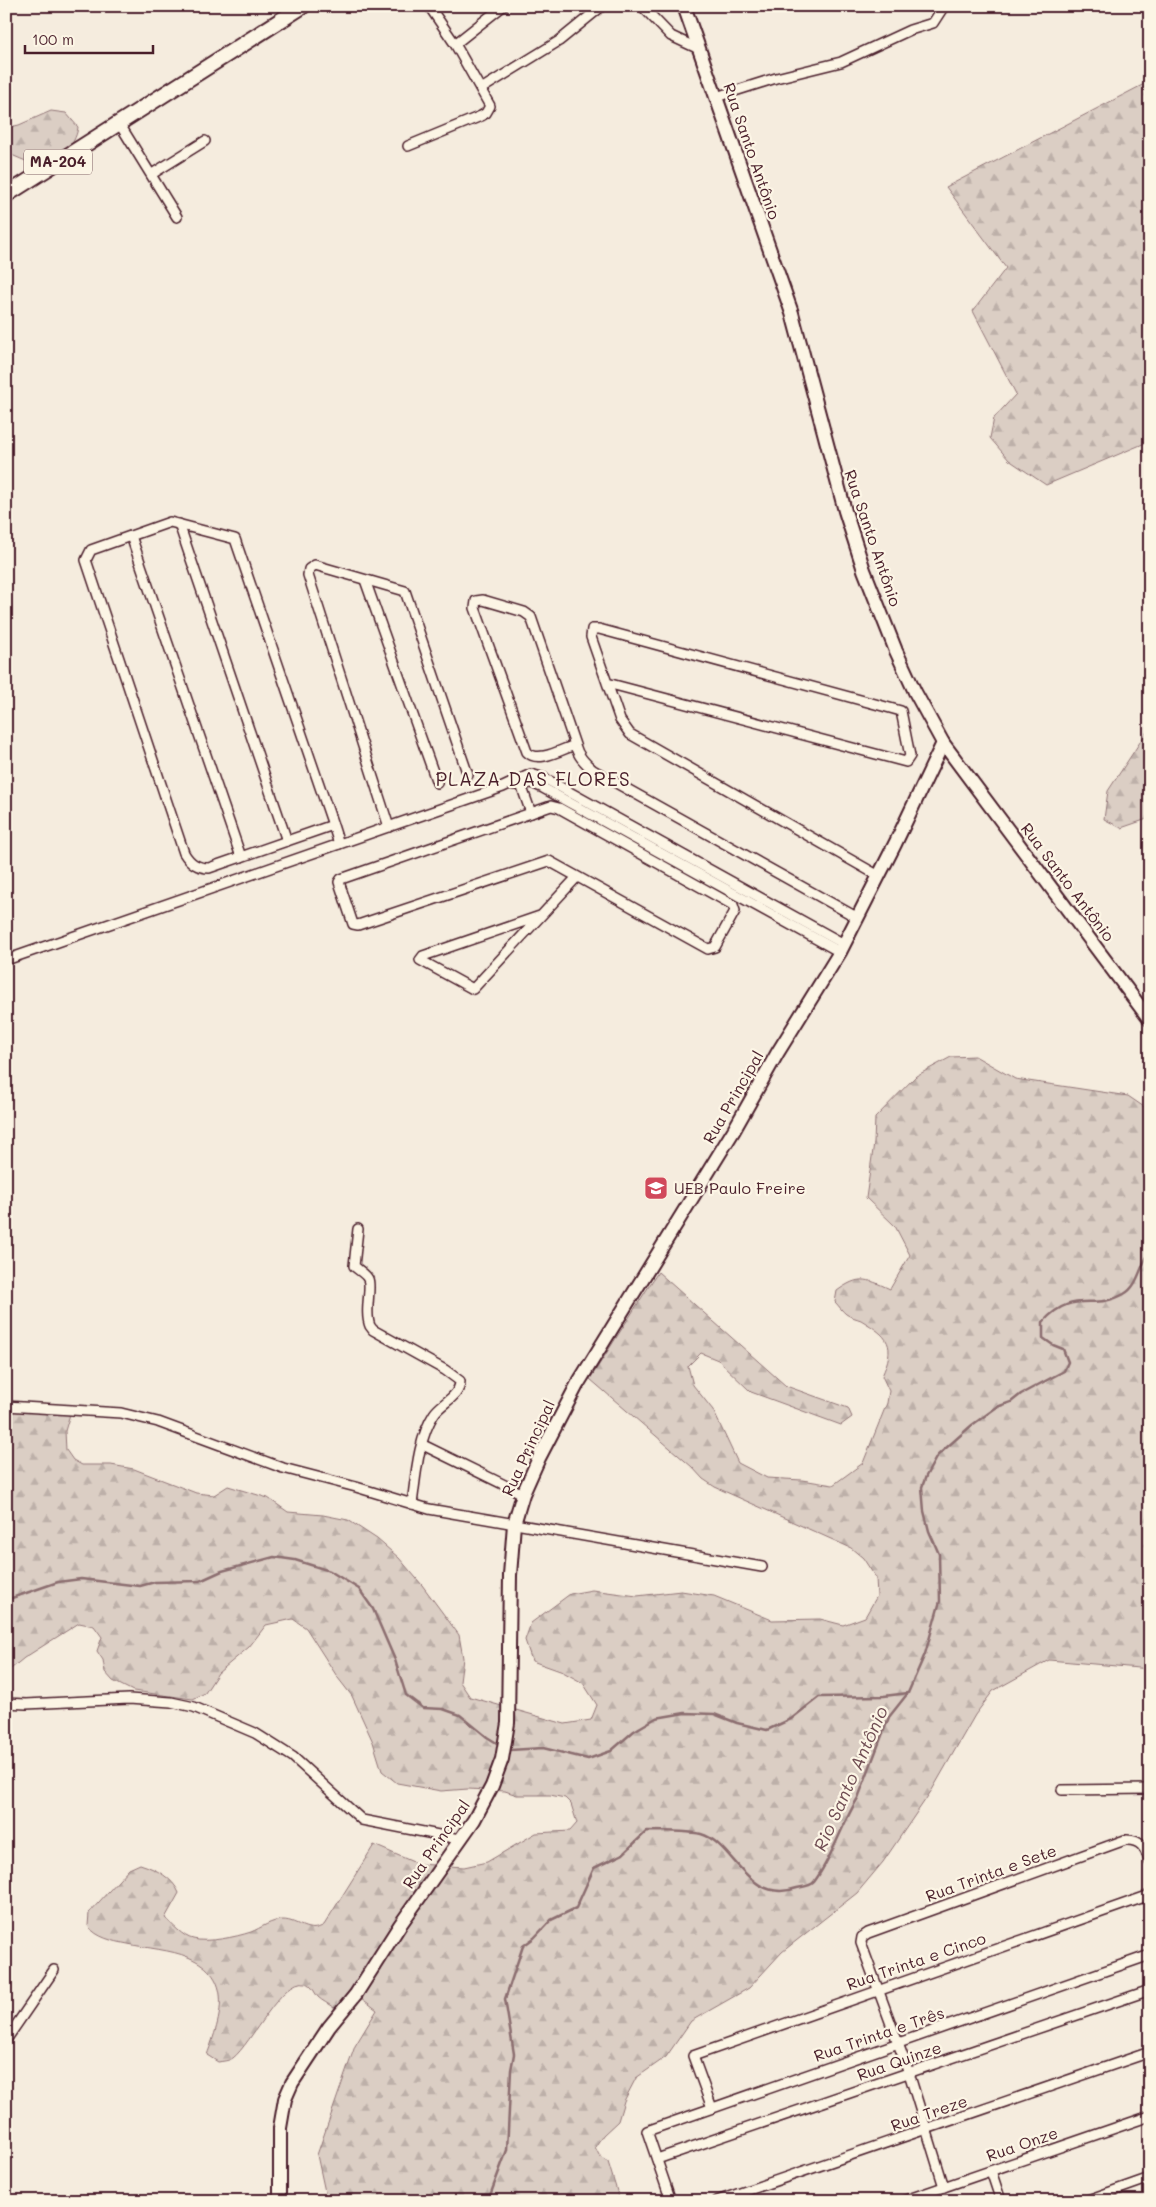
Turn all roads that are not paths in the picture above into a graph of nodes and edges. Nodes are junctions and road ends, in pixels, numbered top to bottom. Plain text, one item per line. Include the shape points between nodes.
1 (303, 6) edge
2 (429, 6) edge
3 (503, 6) edge
4 (602, 6) edge
5 (642, 6) edge
6 (684, 6) edge
7 (944, 6) edge
8 (455, 44) junction
9 (699, 49) junction
10 (481, 89) junction
11 (716, 97) junction
12 (119, 123) junction
13 (205, 141) dead end
14 (408, 146) dead end
15 (152, 174) junction
16 (6, 195) edge
17 (177, 217) dead end
18 (179, 524) junction
19 (131, 536) junction
20 (364, 580) junction
21 (607, 683) junction
22 (943, 743) junction
23 (575, 744) junction
24 (468, 775) dead end
25 (520, 782) junction
26 (437, 783) dead end
27 (530, 814) junction
28 (333, 825) junction
29 (389, 827) junction
30 (287, 841) junction
31 (339, 844) junction
32 (241, 856) junction
33 (879, 876) junction
34 (577, 877) junction
35 (540, 916) junction
36 (858, 918) junction
37 (842, 948) junction
38 (6, 960) edge
39 (1150, 1020) edge
40 (358, 1229) dead end
41 (6, 1406) edge
42 (423, 1445) junction
43 (523, 1494) junction
44 (412, 1504) junction
45 (514, 1524) junction
46 (762, 1567) dead end
47 (6, 1703) edge
48 (1150, 1789) edge
49 (1062, 1790) dead end
50 (459, 1839) junction
51 (1150, 1862) edge
52 (1150, 1895) edge
53 (1150, 1955) edge
54 (54, 1970) dead end
55 (879, 1990) junction
56 (1150, 1990) edge
57 (6, 2039) edge
58 (898, 2043) junction
59 (1150, 2052) edge
60 (909, 2073) junction
61 (712, 2108) junction
62 (1150, 2116) edge
63 (926, 2130) junction
64 (657, 2159) junction
65 (991, 2171) junction
66 (1150, 2178) edge
67 (944, 2187) junction
68 (280, 2201) edge
69 (671, 2201) edge
70 (717, 2201) edge
71 (903, 2201) edge
72 (1001, 2201) edge
73 (1085, 2201) edge

1 - 12 main road, MA-204
2 - 8 street
3 - 8 street
4 - 10 street via 560,41
5 - 9 street via 671,36
6 - 9 street, Rua Santo Antônio
7 - 11 street via 933,23 910,30 841,62
8 - 10 street
9 - 11 street, Rua Santo Antônio
10 - 14 street via 490,106 486,113
11 - 22 street, Rua Santo Antônio via 792,313 836,484 864,570 896,650
12 - 15 street
12 - 16 main road, MA-204
13 - 15 street
15 - 17 street
18 - 19 street via 170,522
18 - 28 street via 235,540
18 - 30 street
19 - 32 street
19 - 32 street via 91,550 86,560 184,853 202,868
20 - 24 street via 404,591
20 - 26 street
20 - 29 street via 315,565 308,575
21 - 21 street via 591,637 592,629 899,710 904,718 910,759 903,762
21 - 33 street via 620,720 630,734
22 - 33 street, Rua Principal
22 - 39 street, Rua Santo Antônio
23 - 23 street via 531,616 479,599 476,601 475,608 527,752 539,757
23 - 36 street via 583,762 594,770
25 - 27 street
25 - 29 street
25 - 37 street via 543,788
27 - 34 street via 551,806 559,808 733,905 735,911 715,947 708,949
27 - 34 street via 342,878 339,882 353,924 549,861
28 - 30 street
28 - 31 street
29 - 31 street
30 - 32 street
31 - 38 street
33 - 36 street, Rua Principal
34 - 35 street
35 - 35 street via 473,989 420,960 423,956
36 - 37 street, Rua Principal
37 - 43 street, Rua Principal via 577,1385
40 - 42 street via 354,1266 369,1280 370,1326 460,1381 457,1391 434,1415
41 - 44 street via 102,1410 140,1417 283,1468
42 - 43 street
42 - 44 street
43 - 45 street, Rua Principal
44 - 45 street
45 - 46 street
45 - 50 street, Rua Principal via 508,1724 504,1747 483,1805
47 - 50 street via 129,1699 194,1707 255,1733 293,1758 362,1820
48 - 49 street
50 - 68 street, Rua Principal via 356,1994 329,2027 292,2083 285,2099 280,2128
51 - 55 street, Rua Trinta e Sete via 1142,1844 1125,1840 868,1933 862,1937 861,1943
52 - 55 street, Rua Trinta e Cinco
53 - 58 street, Rua Trinta e Três
54 - 57 street
55 - 58 street
55 - 61 street, Rua Trinta e Cinco via 693,2056
56 - 60 street, Rua Quinze
58 - 60 street
58 - 61 street, Rua Trinta e Três
59 - 63 street, Rua Treze
60 - 63 street
60 - 64 street, Rua Quinze
61 - 64 street, Rua Trinta e Três via 647,2131
62 - 65 street, Rua Onze
63 - 67 street
63 - 70 street, Rua Treze
64 - 69 street
65 - 67 street, Rua Onze
65 - 72 street
66 - 73 street
67 - 71 street, Rua Onze

